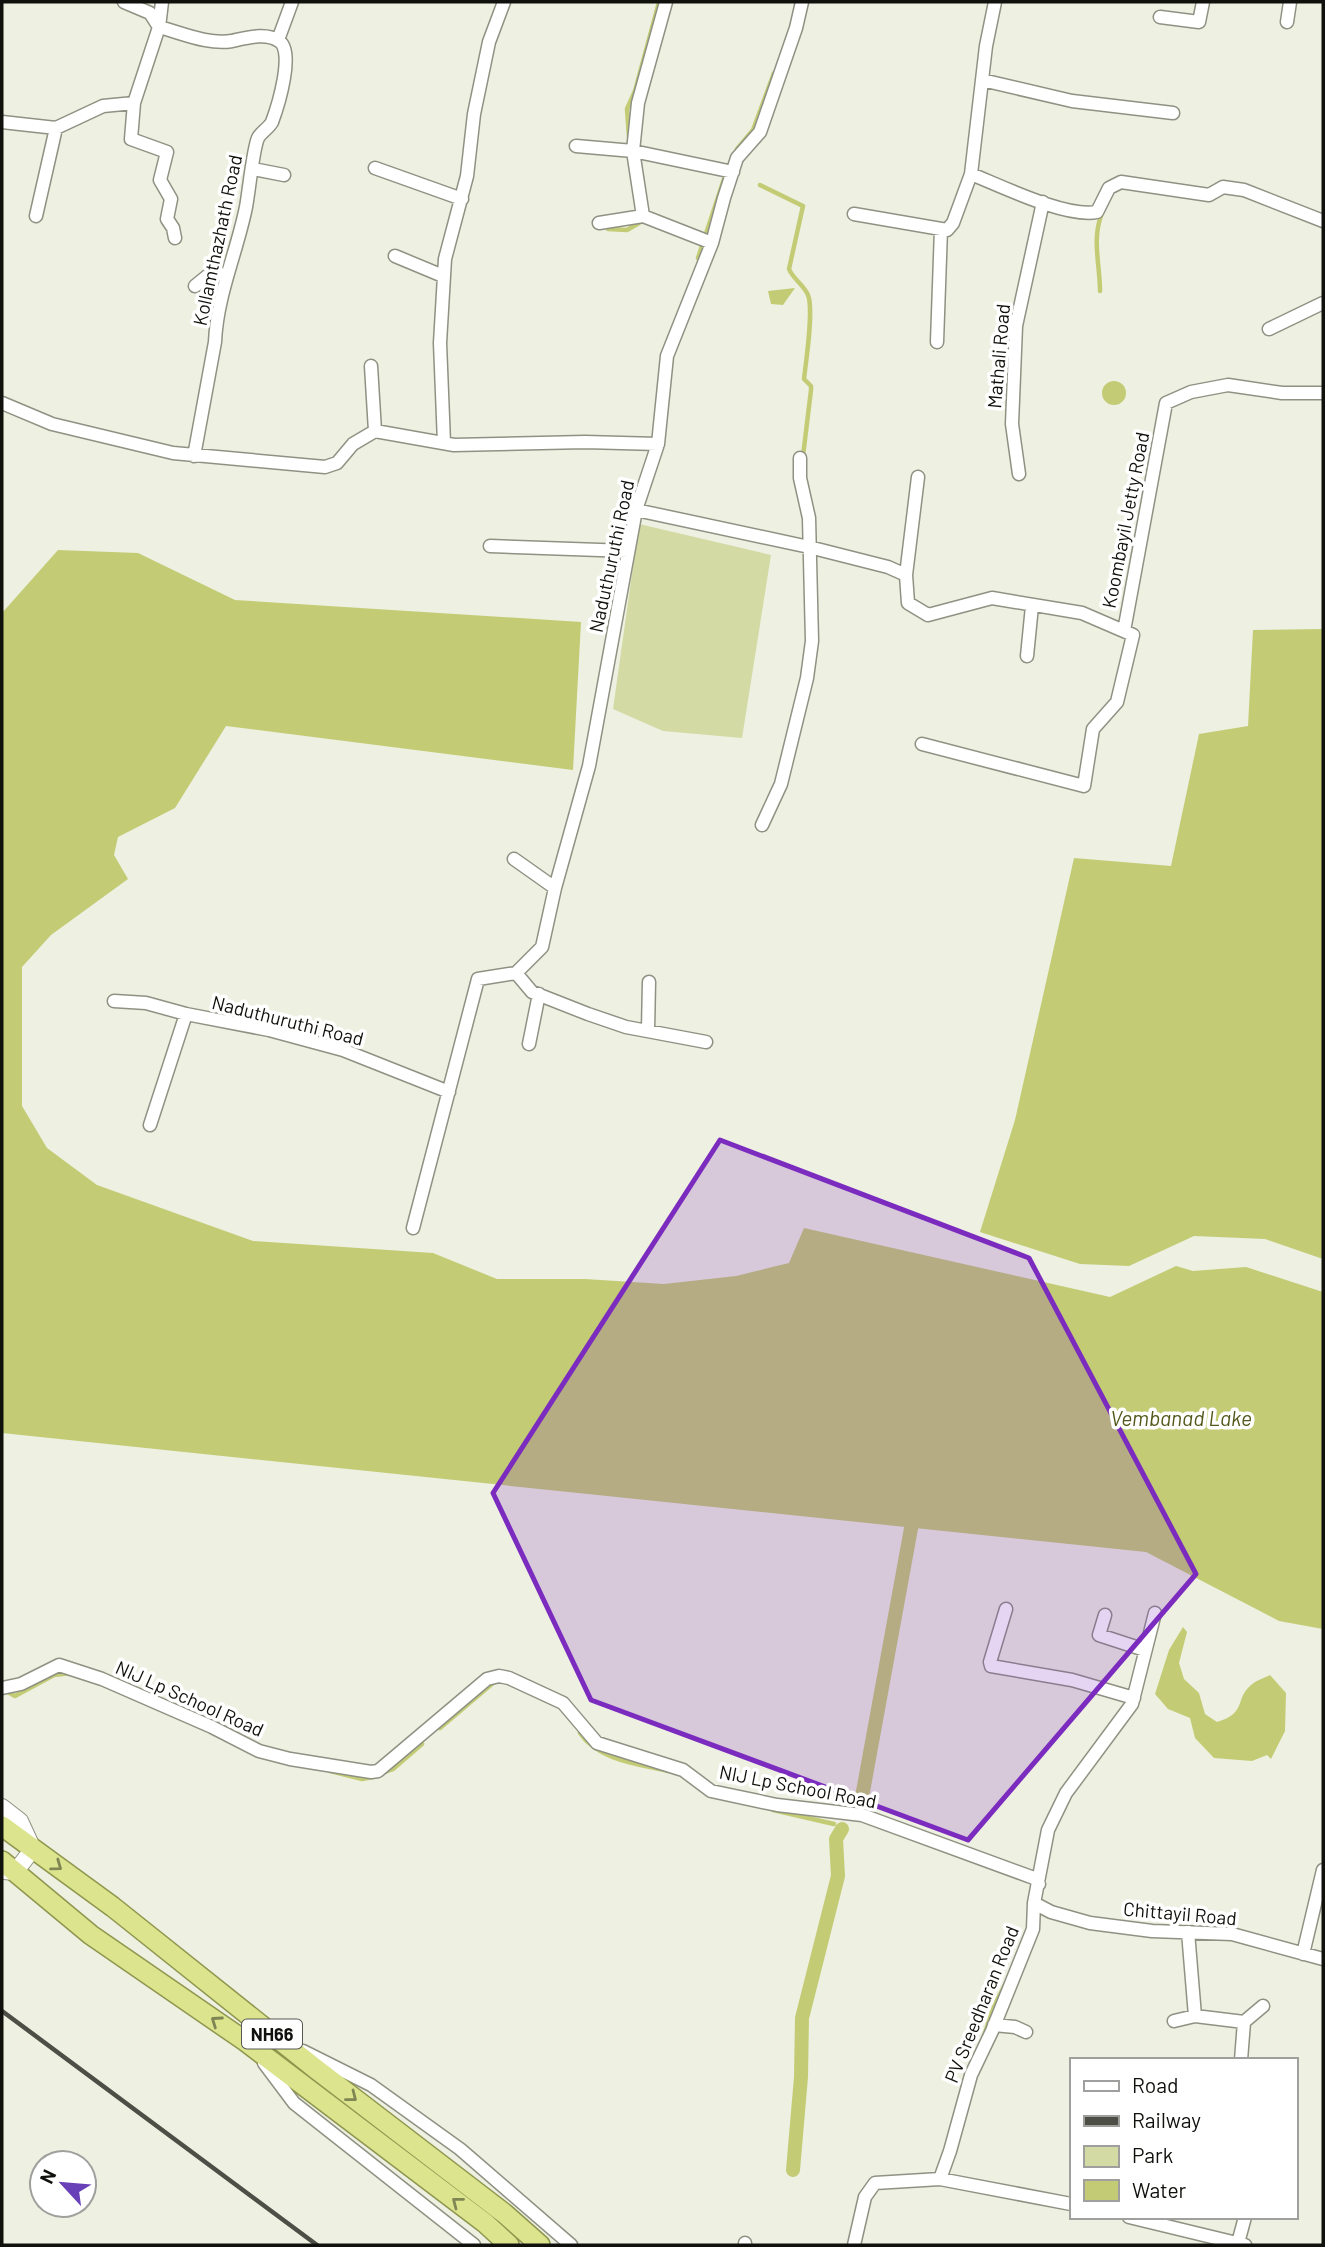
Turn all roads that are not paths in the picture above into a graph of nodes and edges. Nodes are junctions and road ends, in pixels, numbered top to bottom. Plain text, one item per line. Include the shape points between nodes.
1 (124, 2) edge
2 (162, 2) edge
3 (292, 2) edge
4 (504, 2) edge
5 (666, 2) edge
6 (802, 2) edge
7 (995, 2) edge
8 (1203, 2) edge
9 (1290, 2) edge
10 (1160, 17) dead end
11 (1287, 22) dead end
12 (159, 27) junction
13 (278, 40) junction
14 (982, 80) junction
15 (134, 103) junction
16 (1173, 113) dead end
17 (2, 122) edge
18 (56, 128) junction
19 (576, 146) dead end
20 (632, 151) junction
21 (375, 168) dead end
22 (253, 169) junction
23 (733, 173) junction
24 (971, 174) junction
25 (284, 175) dead end
26 (462, 199) junction
27 (1043, 202) junction
28 (854, 214) dead end
29 (36, 216) dead end
30 (643, 216) junction
31 (1323, 221) edge
32 (599, 223) dead end
33 (941, 229) junction
34 (175, 238) dead end
35 (712, 243) junction
36 (395, 256) dead end
37 (227, 275) junction
38 (443, 276) junction
39 (195, 286) dead end
40 (1323, 303) edge
41 (1269, 329) dead end
42 (937, 342) dead end
43 (371, 366) dead end
44 (1323, 393) edge
45 (2, 403) edge
46 (375, 431) junction
47 (444, 443) junction
48 (658, 444) junction
49 (194, 456) junction
50 (800, 458) dead end
51 (1019, 474) dead end
52 (918, 477) dead end
53 (636, 510) junction
54 (490, 547) dead end
55 (809, 547) junction
56 (628, 551) junction
57 (906, 575) junction
58 (1032, 606) junction
59 (1124, 631) junction
60 (1027, 656) dead end
61 (922, 744) dead end
62 (762, 825) dead end
63 (514, 859) dead end
64 (555, 888) junction
65 (516, 973) junction
66 (649, 982) dead end
67 (539, 994) junction
68 (114, 1001) dead end
69 (186, 1014) junction
70 (648, 1030) junction
71 (706, 1042) dead end
72 (529, 1044) dead end
73 (449, 1092) junction
74 (150, 1125) dead end
75 (413, 1228) dead end
76 (1006, 1609) dead end
77 (1155, 1613) dead end
78 (1105, 1615) dead end
79 (1145, 1650) junction
80 (2, 1688) edge
81 (1134, 1698) junction
82 (2, 1807) edge
83 (2, 1826) edge
84 (33, 1849) junction
85 (6, 1868) edge
86 (1323, 1870) edge
87 (1039, 1884) junction
88 (1034, 1903) junction
89 (1188, 1932) junction
90 (1303, 1954) junction
91 (1323, 1959) edge
92 (1263, 2006) dead end
93 (1195, 2016) junction
94 (1174, 2021) dead end
95 (1244, 2022) junction
96 (995, 2025) junction
97 (1026, 2032) dead end
98 (275, 2037) junction
99 (245, 2041) junction
100 (1241, 2058) edge
101 (940, 2179) junction
102 (1070, 2204) edge
103 (1137, 2219) edge
104 (1245, 2219) edge
105 (1242, 2244) edge
106 (474, 2245) edge
107 (509, 2245) edge
108 (540, 2245) edge
109 (571, 2245) edge
110 (854, 2245) edge

1 - 12 street via 150,13
2 - 12 street
3 - 13 street
4 - 26 street via 489,41
5 - 20 street via 638,103
6 - 23 street, Naduthuruthi Road via 760,132 737,158
7 - 14 street
8 - 10 street via 1199,22
9 - 11 street
12 - 13 street via 209,41 251,36
12 - 15 street
13 - 22 street, Kollamthazhath Road via 286,48 288,61 271,124 258,138
14 - 16 street via 1072,101
14 - 24 street
15 - 18 street via 103,106
15 - 34 street via 131,139 167,152 160,180 171,199 167,219
17 - 18 street
18 - 29 street
19 - 20 street
20 - 23 street
20 - 30 street
21 - 26 street
22 - 25 street
22 - 37 street, Kollamthazhath Road
23 - 35 street, Naduthuruthi Road
24 - 27 street
24 - 33 street via 953,223 947,230
26 - 38 street
27 - 31 street via 1087,214 1097,212 1109,188 1121,182 1209,195 1223,187 1244,190
27 - 51 street, Mathali Road via 1016,326 1012,424
28 - 33 street
30 - 32 street
30 - 35 street
33 - 42 street
35 - 48 street, Naduthuruthi Road via 667,356
36 - 38 street
37 - 39 street via 211,272
37 - 49 street, Kollamthazhath Road
38 - 47 street
40 - 41 street
43 - 46 street
44 - 59 street, Koombayil Jetty Road via 1228,385 1191,392 1166,403
45 - 49 street via 52,424
46 - 47 street
46 - 49 street via 353,444 337,463 325,467
47 - 48 street
48 - 53 street, Naduthuruthi Road
50 - 55 street via 810,518
52 - 57 street
53 - 55 street
53 - 56 street, Naduthuruthi Road
54 - 56 street
55 - 57 street
55 - 62 street via 812,641 807,678 781,783
56 - 64 street, Naduthuruthi Road via 589,766
57 - 58 street via 908,603 928,615 992,598
58 - 59 street via 1082,613
58 - 60 street
59 - 61 street, Koombayil Jetty Road via 1133,635 1117,702 1093,729 1084,786
63 - 64 street
64 - 65 street, Naduthuruthi Road via 542,947
65 - 67 street
65 - 73 street via 478,979
66 - 70 street
67 - 70 street via 626,1027
67 - 72 street
68 - 69 street, Naduthuruthi Road via 146,1003
69 - 73 street, Naduthuruthi Road via 343,1050
69 - 74 street
70 - 71 street
73 - 75 street
76 - 81 street via 991,1666 1072,1680
77 - 79 street, PV Sreedharan Road
78 - 79 street via 1097,1635
79 - 81 street, PV Sreedharan Road
80 - 87 street, NIJ Lp School Road via 59,1665 102,1679 259,1751 372,1772 487,1679 499,1676 563,1703 597,1744 683,1770 711,1791 862,1815 1034,1878
81 - 87 street, PV Sreedharan Road via 1066,1793 1048,1830
82 - 84 street via 20,1821
83 - 84 highway, NH66
84 - 85 street
84 -> 98 highway, NH66
99 -> 85 highway, NH66 via 91,1935
86 - 90 street
87 - 88 street, PV Sreedharan Road
88 - 89 street, Chittayil Road via 1090,1923
88 - 96 street, PV Sreedharan Road via 1033,1929
89 - 90 street, Chittayil Road via 1232,1934
89 - 93 street
90 - 91 street, Chittayil Road
92 - 95 street
93 - 94 street
93 - 95 street
95 - 100 street
96 - 97 street
96 - 101 street, PV Sreedharan Road via 971,2075
98 -> 108 highway, NH66
98 - 109 street via 371,2085 460,2149
99 - 106 street via 294,2103
107 -> 99 highway, NH66
101 - 102 street
101 - 110 street via 875,2183 865,2197
103 - 105 street
104 - 105 street

